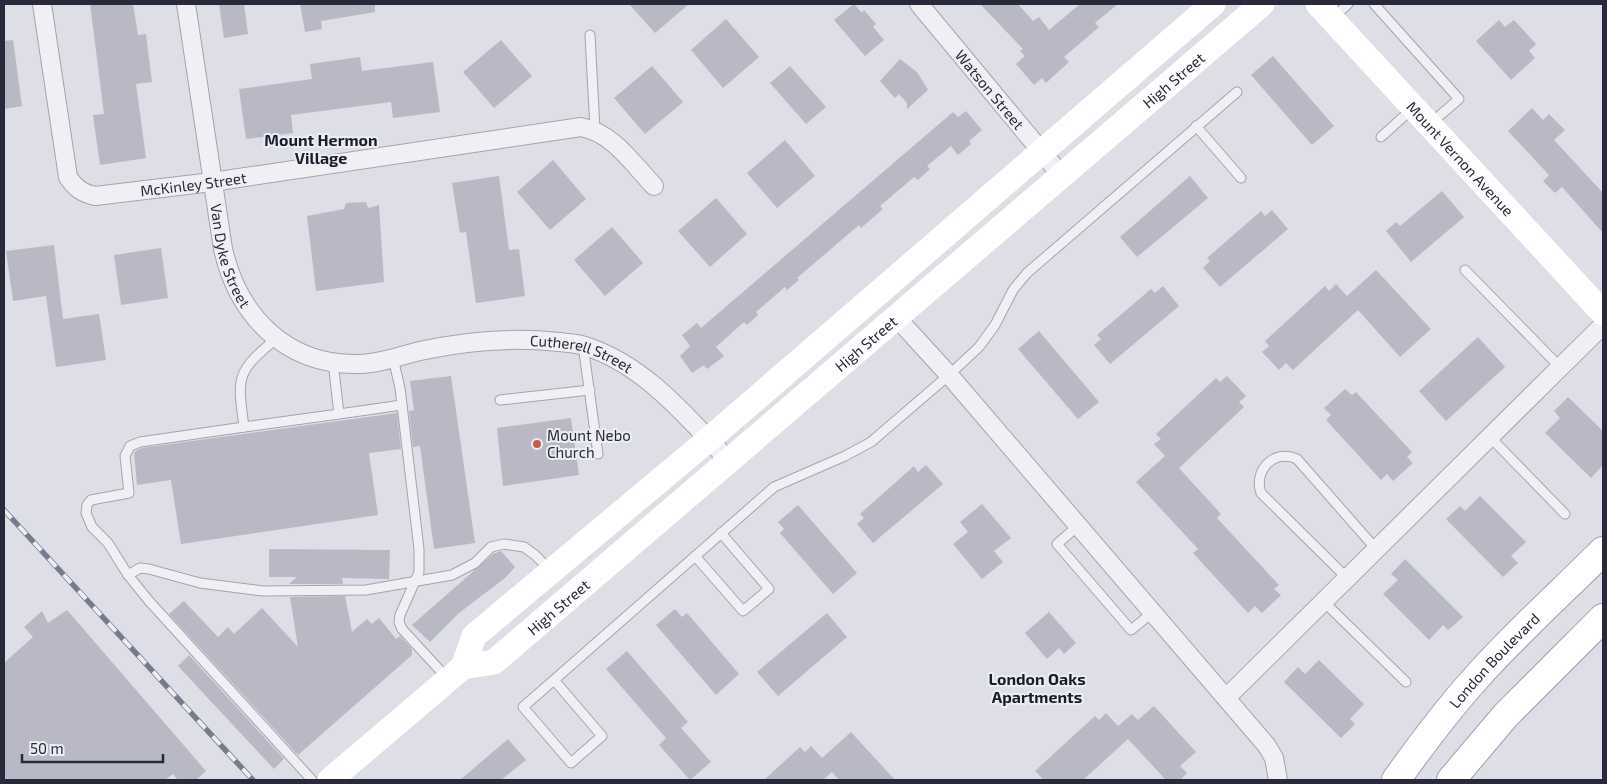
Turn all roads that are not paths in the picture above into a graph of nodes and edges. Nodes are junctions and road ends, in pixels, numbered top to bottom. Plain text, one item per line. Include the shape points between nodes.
1 (42, 4) edge
2 (186, 4) edge
3 (918, 4) edge
4 (1213, 4) edge
5 (1262, 4) edge
6 (1374, 4) edge
7 (1333, 9) edge
8 (590, 35) dead end
9 (1237, 92) dead end
10 (1421, 116) junction
11 (1196, 126) junction
12 (595, 130) junction
13 (1381, 137) dead end
14 (1041, 150) junction
15 (1062, 174) junction
16 (1241, 178) dead end
17 (212, 182) junction
18 (654, 186) dead end
19 (1465, 270) dead end
20 (1603, 313) edge
21 (896, 317) junction
22 (1603, 325) edge
23 (277, 338) junction
24 (583, 345) junction
25 (396, 357) junction
26 (333, 362) junction
27 (1560, 367) junction
28 (949, 375) junction
29 (590, 390) junction
30 (500, 400) dead end
31 (402, 405) junction
32 (339, 414) junction
33 (244, 427) junction
34 (1489, 436) junction
35 (708, 440) junction
36 (598, 454) dead end
37 (728, 460) junction
38 (1565, 514) dead end
39 (1079, 525) junction
40 (721, 533) junction
41 (1376, 549) junction
42 (1603, 551) edge
43 (695, 556) junction
44 (551, 572) junction
45 (128, 574) junction
46 (1347, 578) junction
47 (416, 581) junction
48 (1324, 602) junction
49 (1153, 612) junction
50 (1603, 618) edge
51 (456, 673) junction
52 (554, 680) junction
53 (1406, 682) dead end
54 (1226, 698) junction
55 (342, 777) edge
56 (312, 780) edge
57 (1278, 780) edge
58 (1396, 780) edge
59 (1451, 780) edge

1 - 17 street, McKinley Street via 68,177 74,186 95,196
2 - 17 street, Van Dyke Street
3 - 14 street, Watson Street
4 - 14 main road, High Street
5 - 15 main road, High Street
6 - 10 lane via 1459,99
7 - 10 main road, Mount Vernon Avenue
8 - 12 lane
9 - 11 lane
10 - 13 lane
10 - 20 main road, Mount Vernon Avenue
11 - 16 lane
11 - 28 lane via 1027,273 979,347
12 - 17 street, McKinley Street via 581,127
12 - 18 street via 607,136
14 - 15 street, Watson Street
14 - 35 main road, High Street
15 - 21 main road, High Street
17 - 23 street, Van Dyke Street via 228,273 251,315
19 - 27 lane
21 - 28 street
21 - 37 main road, High Street
22 - 27 street
23 - 26 street, Van Dyke Street via 310,356
23 - 33 lane via 243,372 238,391
24 - 25 street, Cutherell Street via 506,340 463,343
24 - 29 lane
24 - 35 street, Cutherell Street via 626,366 653,385
25 - 26 street, Van Dyke Street via 357,364
25 - 31 lane
26 - 32 lane
27 - 34 street
28 - 39 street
28 - 40 lane via 871,442 774,487
29 - 30 lane
29 - 36 lane
31 - 32 lane
31 - 47 lane via 417,517 419,572
32 - 33 lane
33 - 45 lane via 140,442 126,450 129,493 91,500 86,513 88,521
34 - 38 lane
34 - 41 street
35 - 37 street, Cutherell Street
35 - 44 main road, High Street
37 - 51 main road, High Street via 494,662
39 - 49 street
39 - 49 lane via 1057,544 1131,630
40 - 43 lane
40 - 43 lane via 769,589 742,611
41 - 46 street
41 - 46 lane via 1297,459 1281,456 1271,459 1258,476 1261,493
42 - 58 main road, London Boulevard via 1475,679
43 - 52 lane
44 - 47 lane via 524,547 504,544 492,547 465,570
44 - 51 main road, High Street via 474,636
45 - 47 lane via 140,568 150,569 200,583 263,591 366,590
45 - 56 lane
46 - 48 street
47 - 51 lane via 400,615 402,629
48 - 53 lane
48 - 54 street
49 - 54 street
50 - 59 main road via 1506,715
51 - 55 main road
52 - 52 lane via 523,707 571,763 602,736
54 - 57 street via 1267,746 1274,758

